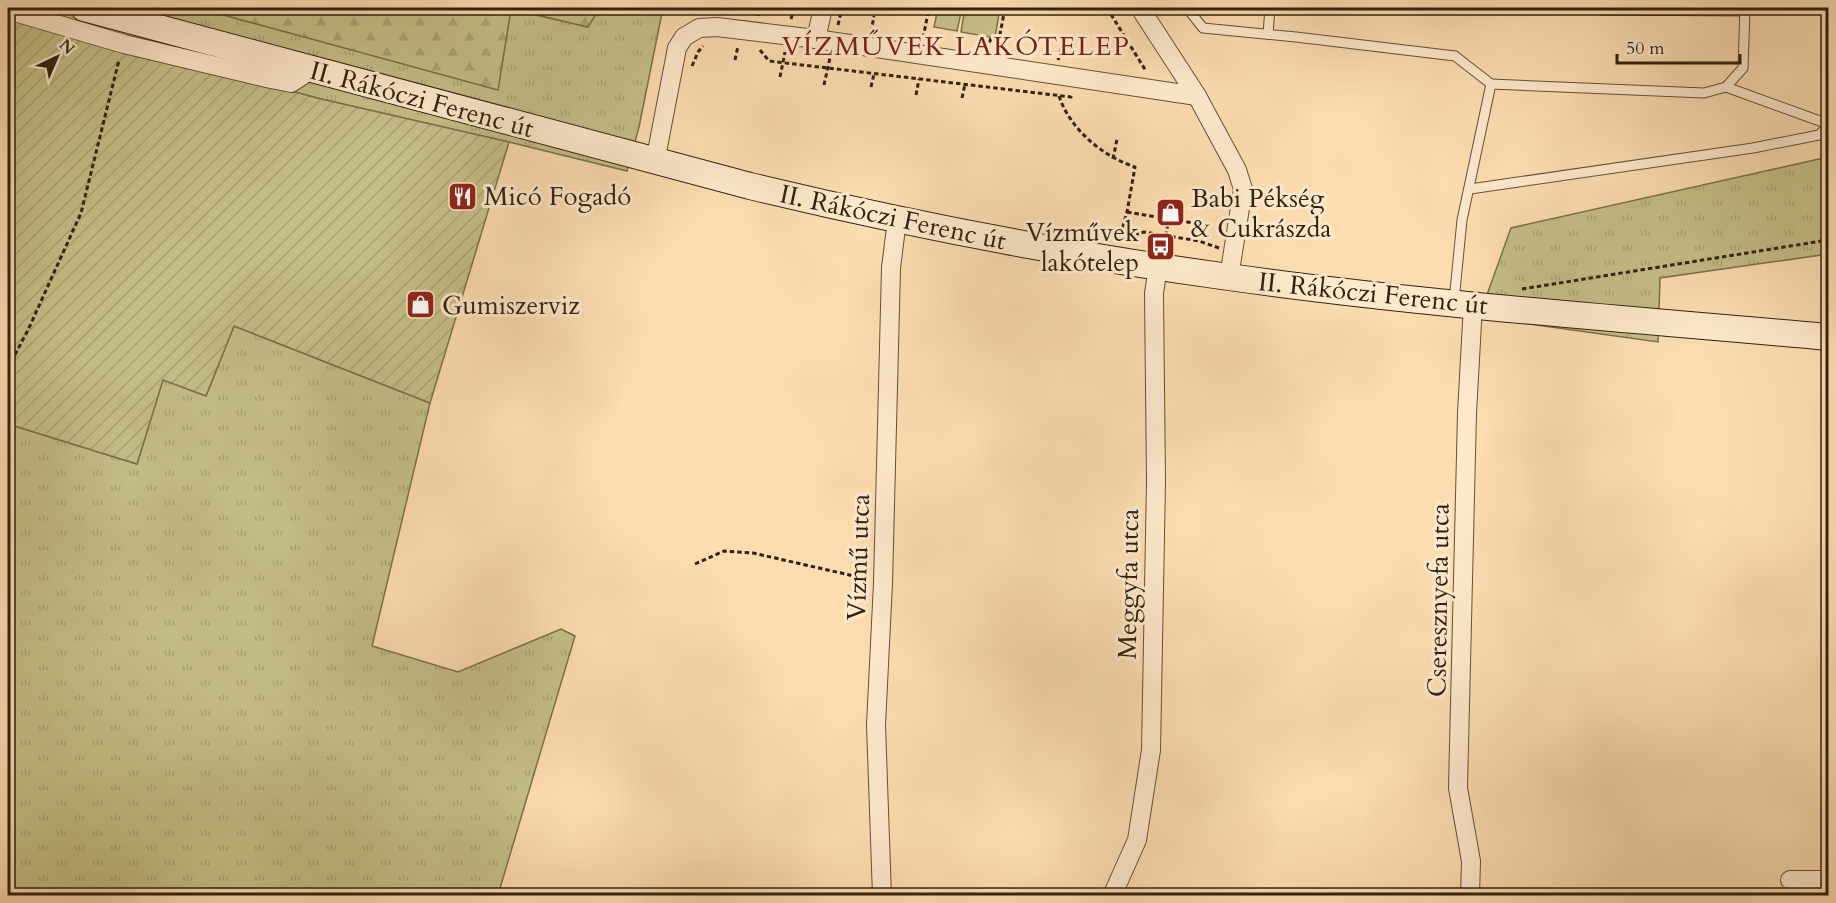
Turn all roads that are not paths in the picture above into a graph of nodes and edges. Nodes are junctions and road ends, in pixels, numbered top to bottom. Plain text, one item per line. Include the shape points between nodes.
1 (84, 8) edge
2 (823, 8) edge
3 (1140, 8) edge
4 (1187, 8) edge
5 (1270, 8) edge
6 (1745, 9) edge
7 (8, 10) edge
8 (1601, 10) dead end
9 (1268, 34) junction
10 (816, 39) junction
11 (304, 67) junction
12 (1491, 84) junction
13 (1726, 87) junction
14 (1197, 96) junction
15 (1828, 125) edge
16 (655, 162) junction
17 (1470, 189) junction
18 (897, 220) junction
19 (1231, 265) junction
20 (1158, 267) junction
21 (1463, 304) junction
22 (1828, 337) edge
23 (1790, 880) dead end
24 (1828, 880) edge
25 (882, 896) edge
26 (1112, 896) edge
27 (1470, 896) edge

1 - 11 main road, II. Rákóczi Ferenc út
2 - 10 street
3 - 14 street
4 - 9 lane via 1203,28
5 - 9 lane
6 - 8 lane
6 - 13 lane via 1743,68
7 - 11 street via 124,44 291,83 302,76
9 - 12 lane via 1455,56
10 - 14 street
10 - 16 street via 717,27 699,28 684,37 677,48
11 - 16 main road, II. Rákóczi Ferenc út
12 - 13 lane via 1704,93
12 - 17 lane
13 - 15 lane
14 - 19 street via 1237,170 1243,189
15 - 17 lane via 1819,135 1754,148
16 - 18 main road, II. Rákóczi Ferenc út
17 - 21 lane via 1462,220
18 - 20 main road, II. Rákóczi Ferenc út
18 - 25 street, Vízmű utca via 891,268 884,583 876,725
19 - 20 main road, II. Rákóczi Ferenc út
19 - 21 main road, II. Rákóczi Ferenc út
20 - 26 street, Meggyfa utca via 1154,293 1156,481 1151,750 1137,840
21 - 22 main road, II. Rákóczi Ferenc út
21 - 27 street, Cseresznyefa utca via 1467,413 1458,788 1471,861
23 - 24 street

